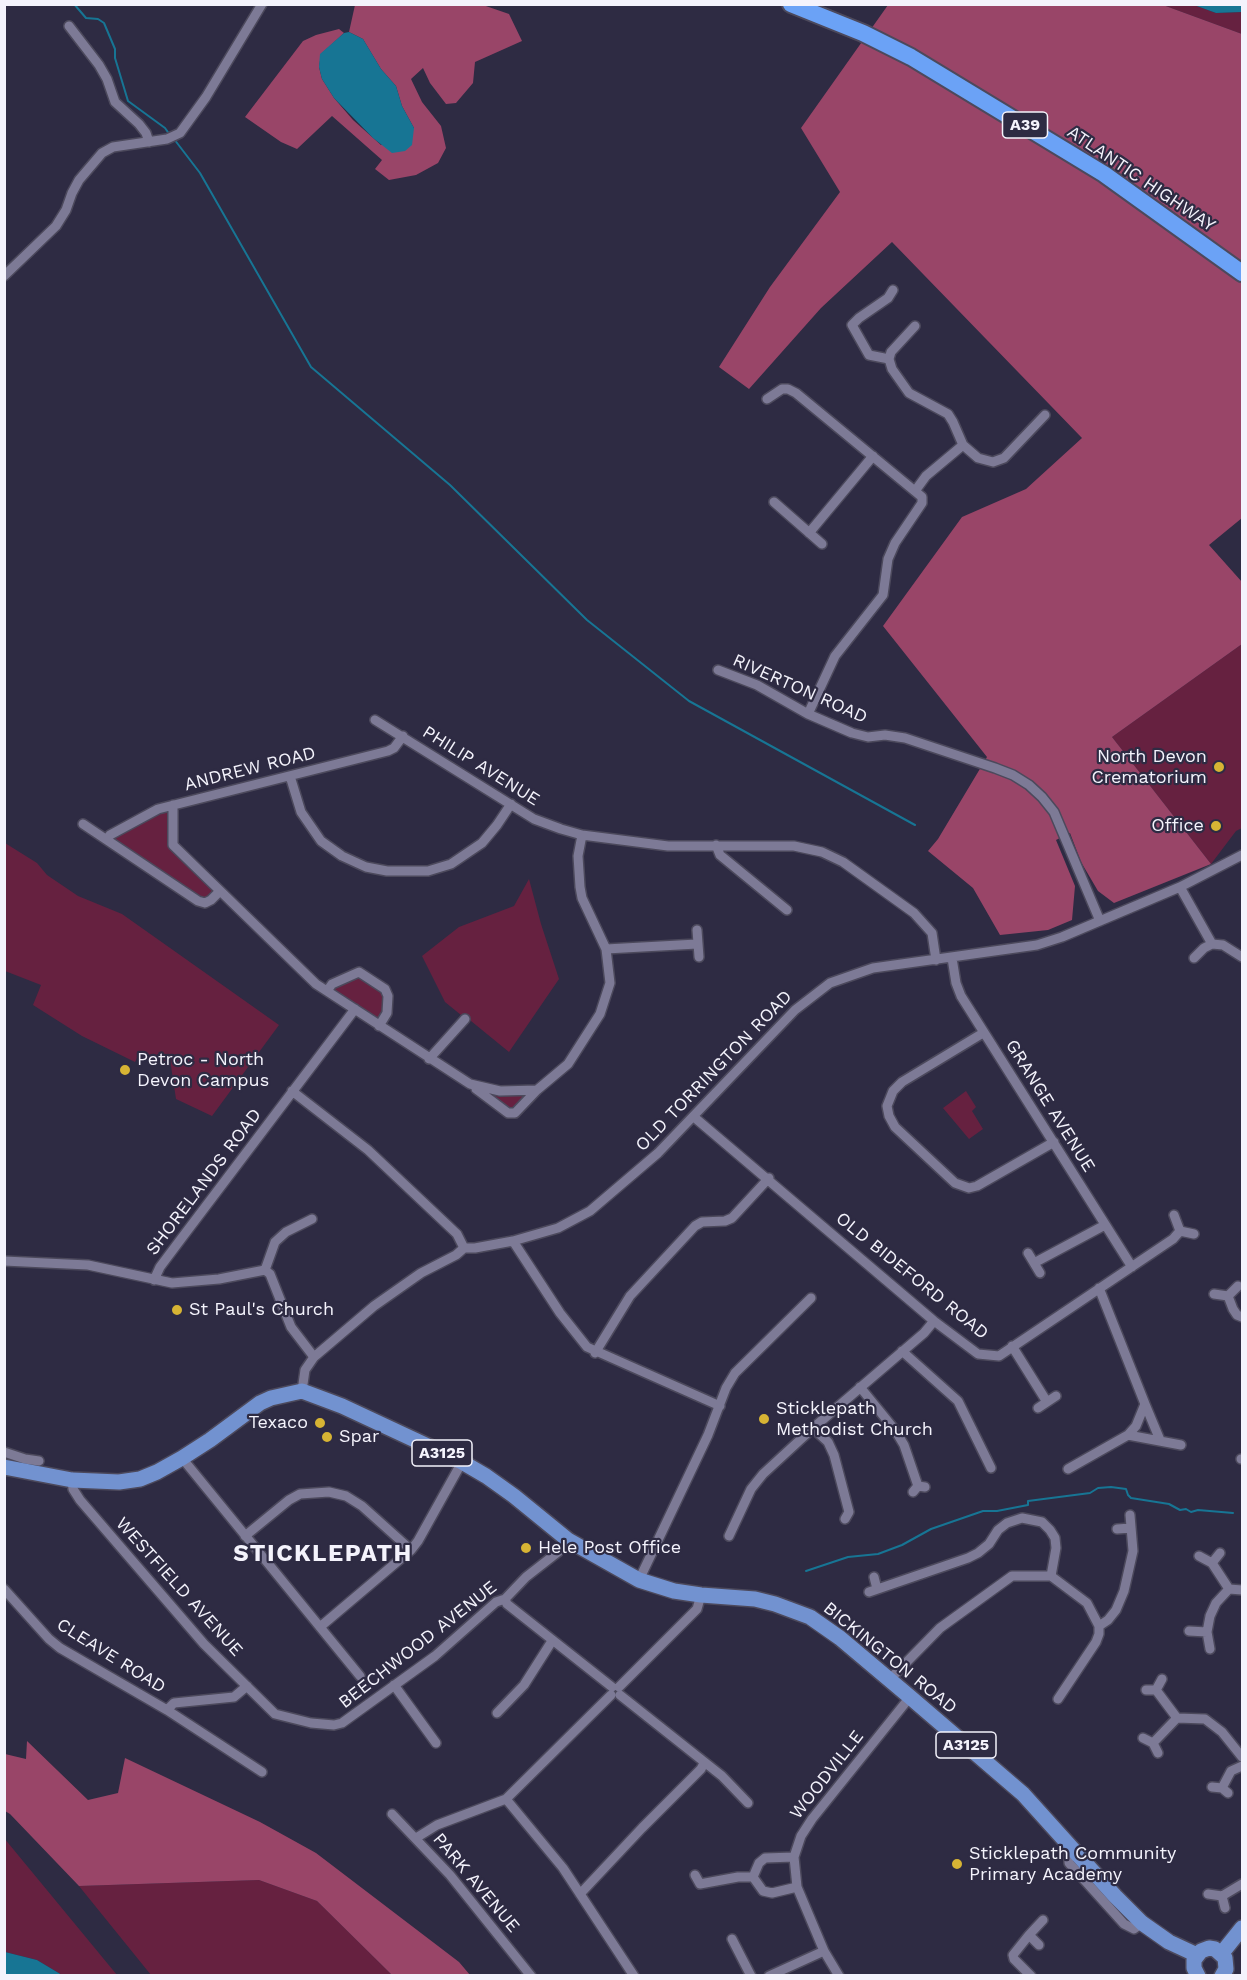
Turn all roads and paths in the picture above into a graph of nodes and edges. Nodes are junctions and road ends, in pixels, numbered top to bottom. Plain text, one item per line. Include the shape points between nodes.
1 (262, 4) edge
2 (792, 4) edge
3 (69, 26) dead end
4 (149, 142) junction
5 (1242, 273) edge
6 (4, 276) edge
7 (893, 290) dead end
8 (915, 326) dead end
9 (889, 359) junction
10 (767, 399) dead end
11 (1045, 415) dead end
12 (963, 445) junction
13 (873, 456) junction
14 (915, 491) junction
15 (774, 502) dead end
16 (809, 533) junction
17 (822, 544) dead end
18 (718, 670) dead end
19 (808, 714) junction
20 (375, 720) dead end
21 (403, 736) junction
22 (290, 776) junction
23 (511, 804) junction
24 (173, 806) junction
25 (83, 824) dead end
26 (582, 835) junction
27 (106, 839) junction
28 (716, 845) junction
29 (1242, 855) edge
30 (1180, 887) junction
31 (220, 891) junction
32 (787, 910) dead end
33 (1100, 921) junction
34 (697, 930) dead end
35 (697, 944) junction
36 (1212, 944) junction
37 (606, 949) junction
38 (699, 957) dead end
39 (1242, 957) edge
40 (952, 958) junction
41 (1194, 958) dead end
42 (936, 960) junction
43 (327, 992) junction
44 (355, 1009) junction
45 (465, 1019) dead end
46 (379, 1026) junction
47 (983, 1033) junction
48 (429, 1059) junction
49 (470, 1084) junction
50 (537, 1090) junction
51 (292, 1091) junction
52 (694, 1117) junction
53 (1054, 1142) junction
54 (769, 1179) junction
55 (1174, 1215) dead end
56 (313, 1218) dead end
57 (1105, 1225) junction
58 (1180, 1231) junction
59 (1194, 1234) dead end
60 (513, 1241) junction
61 (464, 1248) junction
62 (1028, 1253) dead end
63 (4, 1261) edge
64 (1034, 1263) junction
65 (1132, 1267) junction
66 (265, 1270) junction
67 (1040, 1273) dead end
68 (154, 1280) junction
69 (1238, 1286) dead end
70 (1100, 1288) junction
71 (1214, 1294) dead end
72 (1228, 1296) junction
73 (811, 1298) dead end
74 (1242, 1317) edge
75 (934, 1321) junction
76 (1012, 1346) junction
77 (902, 1351) junction
78 (595, 1353) junction
79 (314, 1357) junction
80 (860, 1387) junction
81 (302, 1391) junction
82 (1056, 1396) dead end
83 (1145, 1404) junction
84 (720, 1406) junction
85 (813, 1428) junction
86 (1128, 1435) junction
87 (1160, 1440) junction
88 (1181, 1445) dead end
89 (4, 1452) edge
90 (182, 1458) junction
91 (39, 1461) dead end
92 (462, 1462) junction
93 (4, 1467) edge
94 (991, 1468) dead end
95 (1068, 1469) dead end
96 (72, 1480) junction
97 (919, 1488) dead end
98 (1131, 1515) dead end
99 (851, 1516) dead end
100 (1131, 1528) junction
101 (1117, 1529) dead end
102 (735, 1532) dead end
103 (245, 1536) junction
104 (568, 1540) junction
105 (411, 1550) junction
106 (1220, 1553) dead end
107 (1199, 1556) dead end
108 (1212, 1563) junction
109 (874, 1576) dead end
110 (1052, 1576) junction
111 (639, 1580) junction
112 (4, 1589) edge
113 (1229, 1589) junction
114 (1242, 1590) edge
115 (701, 1595) junction
116 (501, 1600) junction
117 (1099, 1626) junction
118 (320, 1627) junction
119 (1189, 1631) dead end
120 (1207, 1632) junction
121 (552, 1641) junction
122 (1210, 1649) dead end
123 (360, 1676) dead end
124 (1162, 1679) dead end
125 (889, 1680) junction
126 (394, 1685) junction
127 (247, 1686) junction
128 (616, 1691) junction
129 (910, 1697) junction
130 (1058, 1699) dead end
131 (167, 1710) junction
132 (269, 1710) joint
133 (497, 1713) dead end
134 (1177, 1718) junction
135 (1143, 1738) dead end
136 (436, 1743) dead end
137 (1153, 1743) junction
138 (1158, 1753) dead end
139 (1242, 1758) edge
140 (704, 1763) junction
141 (1242, 1766) edge
142 (262, 1772) dead end
143 (1221, 1790) dead end
144 (506, 1799) junction
145 (748, 1803) dead end
146 (392, 1814) dead end
147 (416, 1838) junction
148 (794, 1857) junction
149 (695, 1875) dead end
150 (753, 1877) junction
151 (1242, 1884) edge
152 (797, 1887) junction
153 (580, 1894) junction
154 (1208, 1894) dead end
155 (1222, 1896) junction
156 (1225, 1908) dead end
157 (1043, 1920) dead end
158 (1242, 1928) edge
159 (1029, 1935) junction
160 (732, 1939) dead end
161 (1039, 1945) dead end
162 (824, 1951) junction
163 (1222, 1953) junction
164 (1197, 1955) junction
165 (531, 1976) edge
166 (634, 1976) edge
167 (751, 1976) edge
168 (768, 1976) edge
169 (838, 1976) edge
170 (1030, 1976) edge
171 (1198, 1976) edge
172 (1222, 1976) edge

1 - 4 street via 180,133 167,140
2 - 5 highway, ATLANTIC HIGHWAY / A39 via 911,57 1104,174
3 - 4 street via 99,65 115,102 139,124
4 - 6 street via 113,147 102,153 80,180 56,226
7 - 9 street via 852,325 869,355
8 - 9 street
9 - 12 street via 909,393 948,414
10 - 13 street via 782,389 796,393
11 - 12 street via 1004,458 993,462 978,458
12 - 14 street via 926,476
13 - 14 street
13 - 16 street
14 - 19 street via 922,497 922,503 888,558 883,595 835,656
15 - 16 street
16 - 17 street
18 - 19 street, RIVERTON ROAD via 757,685
19 - 33 street, RIVERTON ROAD via 868,738 905,738 995,768 1029,785 1054,812
20 - 21 street, PHILIP AVENUE
21 - 22 street, ANDREW ROAD via 388,752
21 - 23 street, PHILIP AVENUE
22 - 23 street via 301,812 321,841 342,856 387,871 428,871 451,864 482,843
22 - 24 street, ANDREW ROAD
23 - 26 street, PHILIP AVENUE via 534,819
24 - 27 street, ANDREW ROAD via 158,809
24 - 31 street via 173,845
25 - 27 street
26 - 28 street, PHILIP AVENUE via 668,846
26 - 37 street via 578,856 582,898
27 - 31 street via 198,902 205,903
28 - 32 street via 720,855
28 - 42 street, PHILIP AVENUE via 794,846 843,862 927,926
29 - 30 street, OLD TORRINGTON ROAD
30 - 33 street, OLD TORRINGTON ROAD
30 - 36 street
31 - 43 street
33 - 40 street, OLD TORRINGTON ROAD via 1037,945
34 - 35 street
35 - 37 street
35 - 38 street
36 - 39 street via 1223,945
36 - 41 street
37 - 50 street via 610,983 600,1014 568,1064
40 - 42 street, OLD TORRINGTON ROAD
40 - 47 street, GRANGE AVENUE via 961,996
42 - 52 street, OLD TORRINGTON ROAD via 873,968 823,988 795,1010
43 - 44 street
43 - 46 street via 332,984 352,974 359,972 370,979 385,989 388,996 387,1013
44 - 46 street
44 - 51 street, SHORELANDS ROAD
45 - 48 street
46 - 48 street
47 - 53 street, GRANGE AVENUE
47 - 53 street via 893,1091 887,1106 895,1127 955,1183 969,1188
48 - 49 street
49 - 50 street via 500,1091
49 - 50 street via 511,1114
51 - 61 street via 368,1150 457,1234
51 - 68 street, SHORELANDS ROAD via 180,1239
52 - 54 street, OLD BIDEFORD ROAD
52 - 60 street, OLD TORRINGTON ROAD via 590,1211 558,1228
53 - 57 street, GRANGE AVENUE
54 - 75 street, OLD BIDEFORD ROAD
54 - 78 street via 732,1218 695,1226 630,1296
55 - 58 street
56 - 66 street via 275,1242
57 - 64 street
57 - 65 street, GRANGE AVENUE
58 - 59 street
58 - 65 street, OLD BIDEFORD ROAD
60 - 61 street, OLD TORRINGTON ROAD
60 - 78 street via 560,1313
61 - 79 street, OLD TORRINGTON ROAD via 389,1295
62 - 64 street
63 - 68 street via 88,1265
64 - 67 street
65 - 70 street, OLD BIDEFORD ROAD
66 - 68 street via 196,1282
66 - 79 street via 291,1327
69 - 72 street
70 - 76 street, OLD BIDEFORD ROAD
70 - 83 street
71 - 72 street
72 - 74 street via 1233,1310
73 - 84 street via 735,1373
75 - 76 street, OLD BIDEFORD ROAD via 978,1354 999,1356
75 - 77 street
76 - 82 street via 1042,1405
77 - 80 street
77 - 94 street via 958,1401
78 - 84 street
79 - 81 street, OLD TORRINGTON ROAD via 305,1370
80 - 85 street
80 - 97 street via 904,1445
81 - 90 main road via 260,1403
81 - 92 main road, BICKINGTON ROAD / A3125
83 - 86 street
83 - 87 street
84 - 111 street
85 - 99 street via 834,1455
85 - 102 street via 751,1489
86 - 87 street
86 - 95 street
87 - 88 street
89 - 91 street
90 - 96 main road via 140,1479
90 - 103 street
92 - 104 main road, BICKINGTON ROAD / A3125 via 514,1496
92 - 105 street
93 - 96 main road
96 - 127 street, WESTFIELD AVENUE via 80,1500 158,1593
98 - 100 street
100 - 101 street
100 - 117 street via 1133,1551 1124,1591 1116,1610
103 - 105 street via 300,1494 329,1492 362,1506
103 - 118 street
104 - 111 main road, BICKINGTON ROAD / A3125
104 - 116 street, BEECHWOOD AVENUE
105 - 118 street
106 - 108 street
107 - 108 street
108 - 113 street
109 - 110 street via 873,1590 968,1558 989,1544 1007,1523 1022,1518 1042,1522 1055,1538
110 - 117 street via 1087,1603
110 - 125 street via 1012,1576 940,1628
111 - 115 main road, BICKINGTON ROAD / A3125
112 - 131 street, CLEAVE ROAD via 60,1648
113 - 114 street
113 - 120 street via 1216,1603
115 - 125 main road, BICKINGTON ROAD / A3125 via 755,1599 801,1613 823,1625
115 - 128 street via 697,1609
116 - 121 street
116 - 126 street, BEECHWOOD AVENUE
117 - 130 street via 1095,1642
118 - 123 street
119 - 120 street
120 - 122 street
121 - 128 street
121 - 133 street via 524,1685
124 - 134 street via 1151,1690
125 - 129 main road, BICKINGTON ROAD / A3125
126 - 132 street, BEECHWOOD AVENUE via 342,1724 311,1723
126 - 136 street
127 - 131 street, CLEAVE ROAD via 234,1697 174,1703
127 - 132 street, WESTFIELD AVENUE
128 - 140 street
128 - 144 street
129 - 148 street, WOODVILLE via 812,1819
129 - 164 main road, BICKINGTON ROAD / A3125 via 1023,1794 1142,1923
131 - 142 street
134 - 137 street
134 - 139 street via 1205,1719 1222,1732
135 - 137 street
137 - 138 street
139 - 141 street
140 - 145 street
140 - 153 street
141 - 143 street via 1231,1770
144 - 147 street via 437,1825
144 - 153 street
146 - 147 street, PARK AVENUE
147 - 165 street, PARK AVENUE
148 - 150 street via 765,1858
148 - 152 street, WOODVILLE
149 - 150 street via 700,1884
150 - 152 street via 763,1891 772,1893
151 - 155 street
152 - 162 street, WOODVILLE
153 - 166 street
154 - 155 street
155 - 156 street
157 - 159 street
158 - 163 main road
159 - 161 street
159 - 170 street via 1013,1955
160 - 167 street
162 - 168 street
162 - 169 street, WOODVILLE
163 - 164 main road via 1209,1948
163 - 172 main road via 1226,1964
164 - 171 main road via 1194,1968

